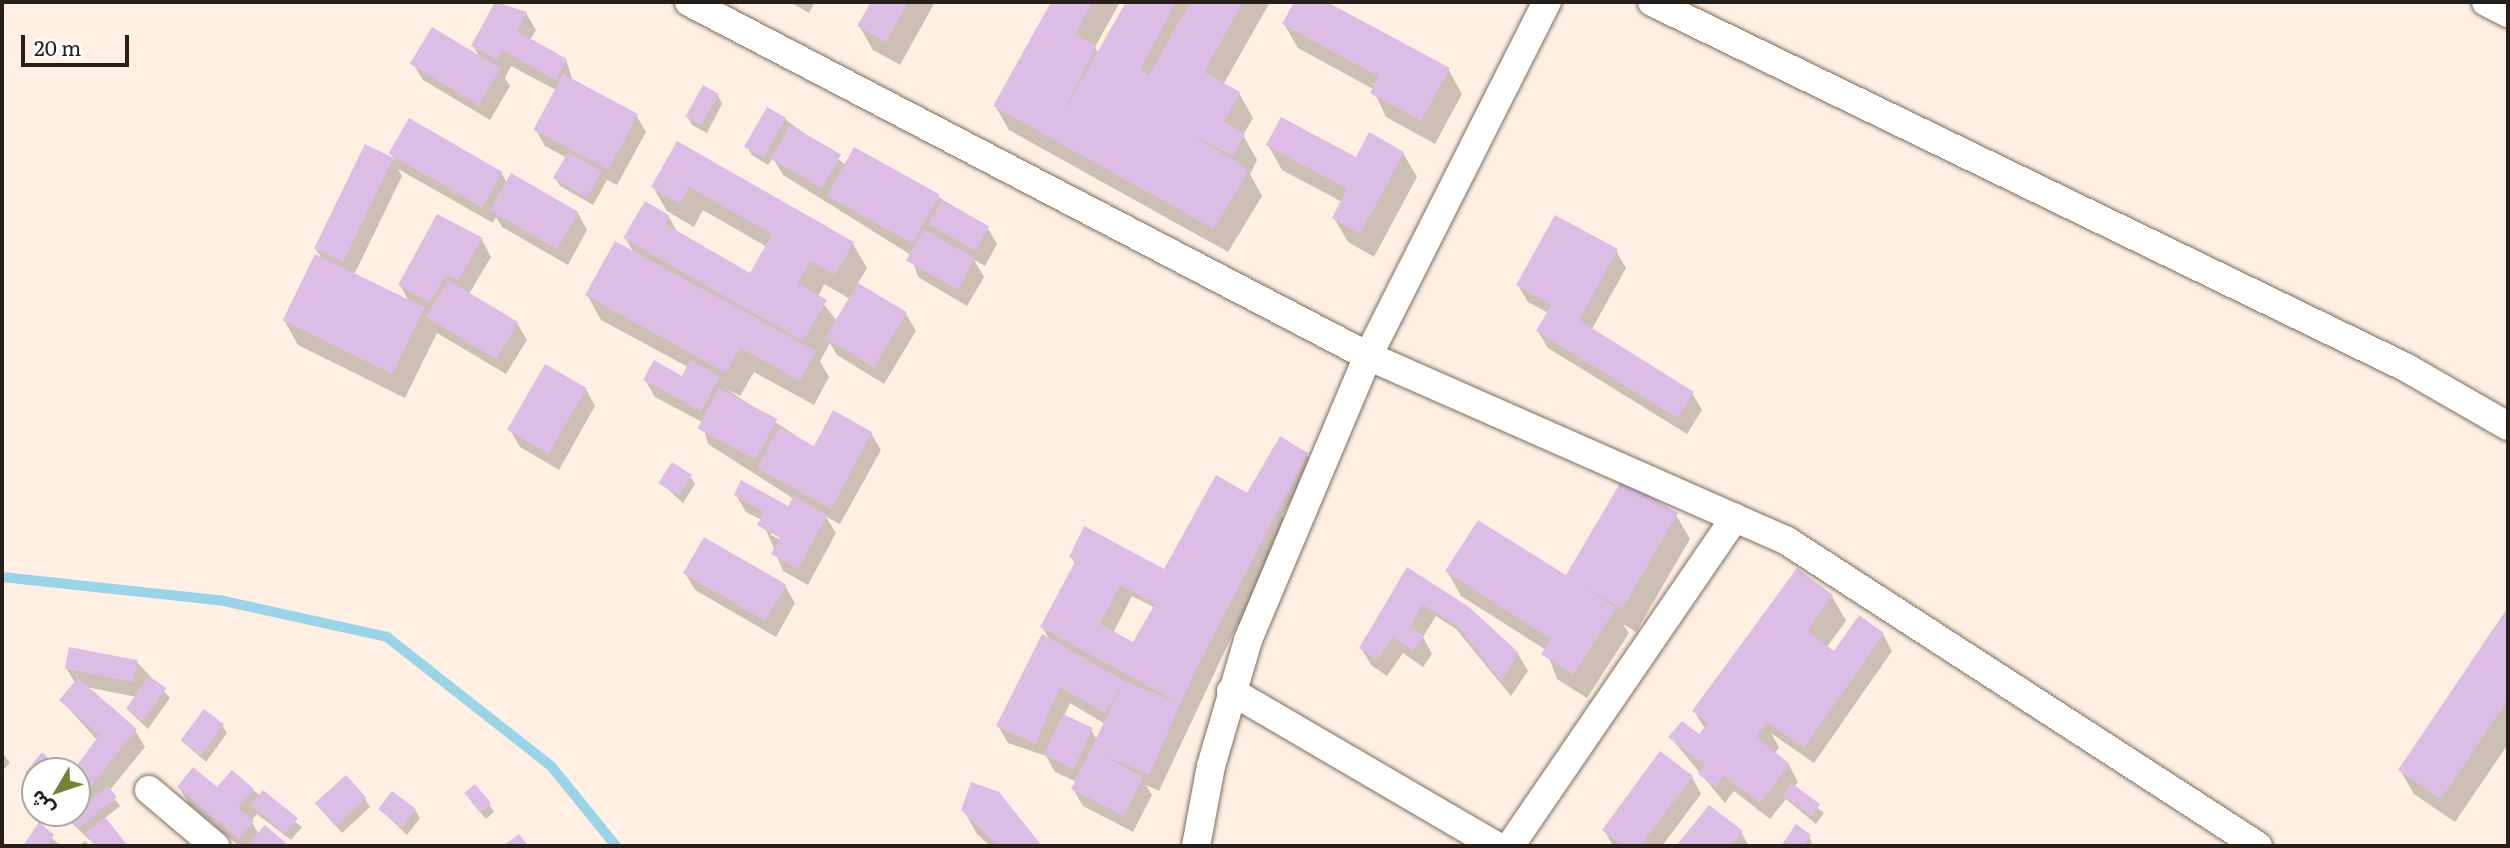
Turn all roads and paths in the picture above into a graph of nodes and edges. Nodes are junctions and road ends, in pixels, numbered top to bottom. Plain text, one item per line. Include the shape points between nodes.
1 (689, 2) edge
2 (1547, 2) edge
3 (1651, 2) edge
4 (2486, 2) edge
5 (1686, 7) edge
6 (2508, 13) edge
7 (1368, 356) junction
8 (2508, 426) edge
9 (1735, 518) junction
10 (1230, 691) junction
11 (149, 790) dead end
12 (215, 846) edge
13 (1196, 846) edge
14 (1496, 846) edge
15 (1510, 846) edge
16 (2258, 846) edge

1 - 7 street
2 - 7 street
3 - 5 street
4 - 6 street
5 - 8 street via 2406,368
7 - 9 street
7 - 10 street
9 - 15 street
9 - 16 street via 1787,541
10 - 13 street
10 - 14 street
11 - 12 street

